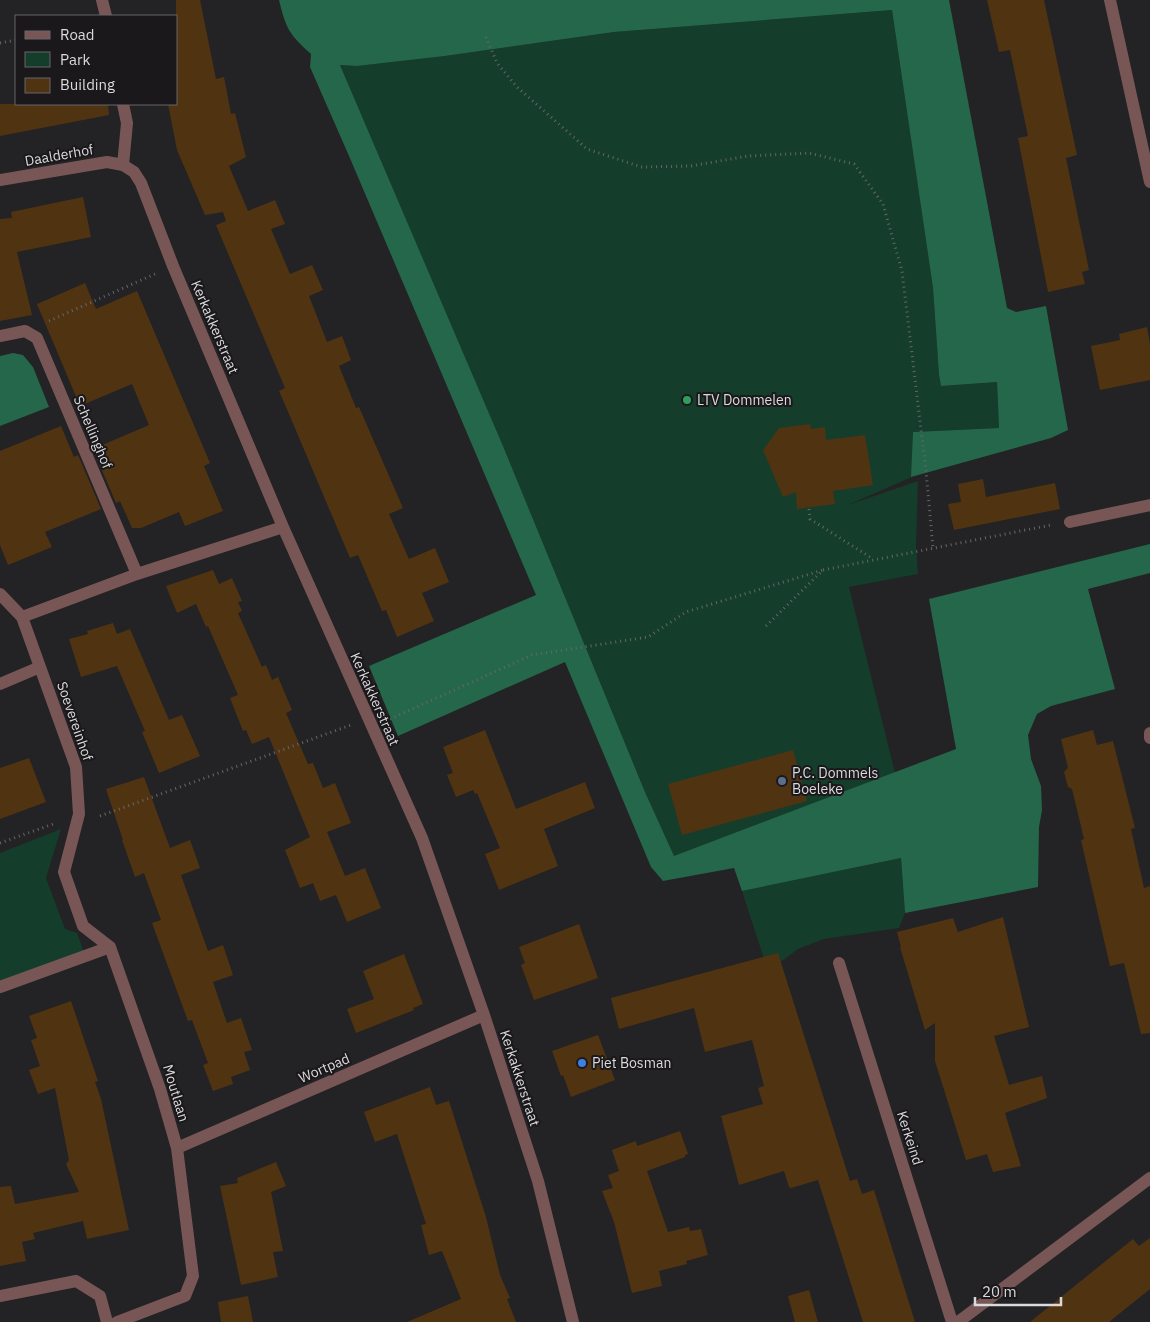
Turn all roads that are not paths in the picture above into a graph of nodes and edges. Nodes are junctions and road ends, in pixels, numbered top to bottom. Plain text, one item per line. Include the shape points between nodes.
1 (102, 0) edge
2 (1110, 0) edge
3 (106, 15) edge
4 (123, 105) edge
5 (123, 165) junction
6 (0, 180) edge
7 (1150, 182) edge
8 (0, 336) edge
9 (1150, 505) edge
10 (1070, 522) road end
11 (283, 528) junction
12 (136, 574) junction
13 (0, 594) edge
14 (22, 617) junction
15 (40, 667) junction
16 (0, 684) edge
17 (110, 947) junction
18 (839, 963) dead end
19 (0, 987) edge
20 (484, 1015) junction
21 (176, 1148) junction
22 (1150, 1178) edge
23 (0, 1296) edge
24 (107, 1322) edge
25 (116, 1322) edge
26 (573, 1322) edge
27 (952, 1322) edge
28 (958, 1322) edge

1 - 3 street
2 - 7 street
4 - 5 street via 127,122
5 - 6 street, Daalderhof via 107,162
5 - 11 street, Kerkakkerstraat via 134,172 141,183
8 - 12 street, Schellinghof via 25,331 37,338
9 - 10 street
11 - 12 street
11 - 20 street, Kerkakkerstraat via 422,838
12 - 14 street
13 - 14 street, Soevereinhof
14 - 15 street, Soevereinhof
15 - 16 street
15 - 17 street, Soevereinhof via 76,767 78,819 64,872 82,926
17 - 19 street
17 - 21 street, Moutlaan via 160,1089
18 - 27 street, Kerkeind
20 - 21 street, Wortpad
20 - 26 street, Kerkakkerstraat via 538,1182
21 - 25 street, Moutlaan via 193,1276 186,1296
22 - 28 street
23 - 24 street via 76,1282 100,1296

